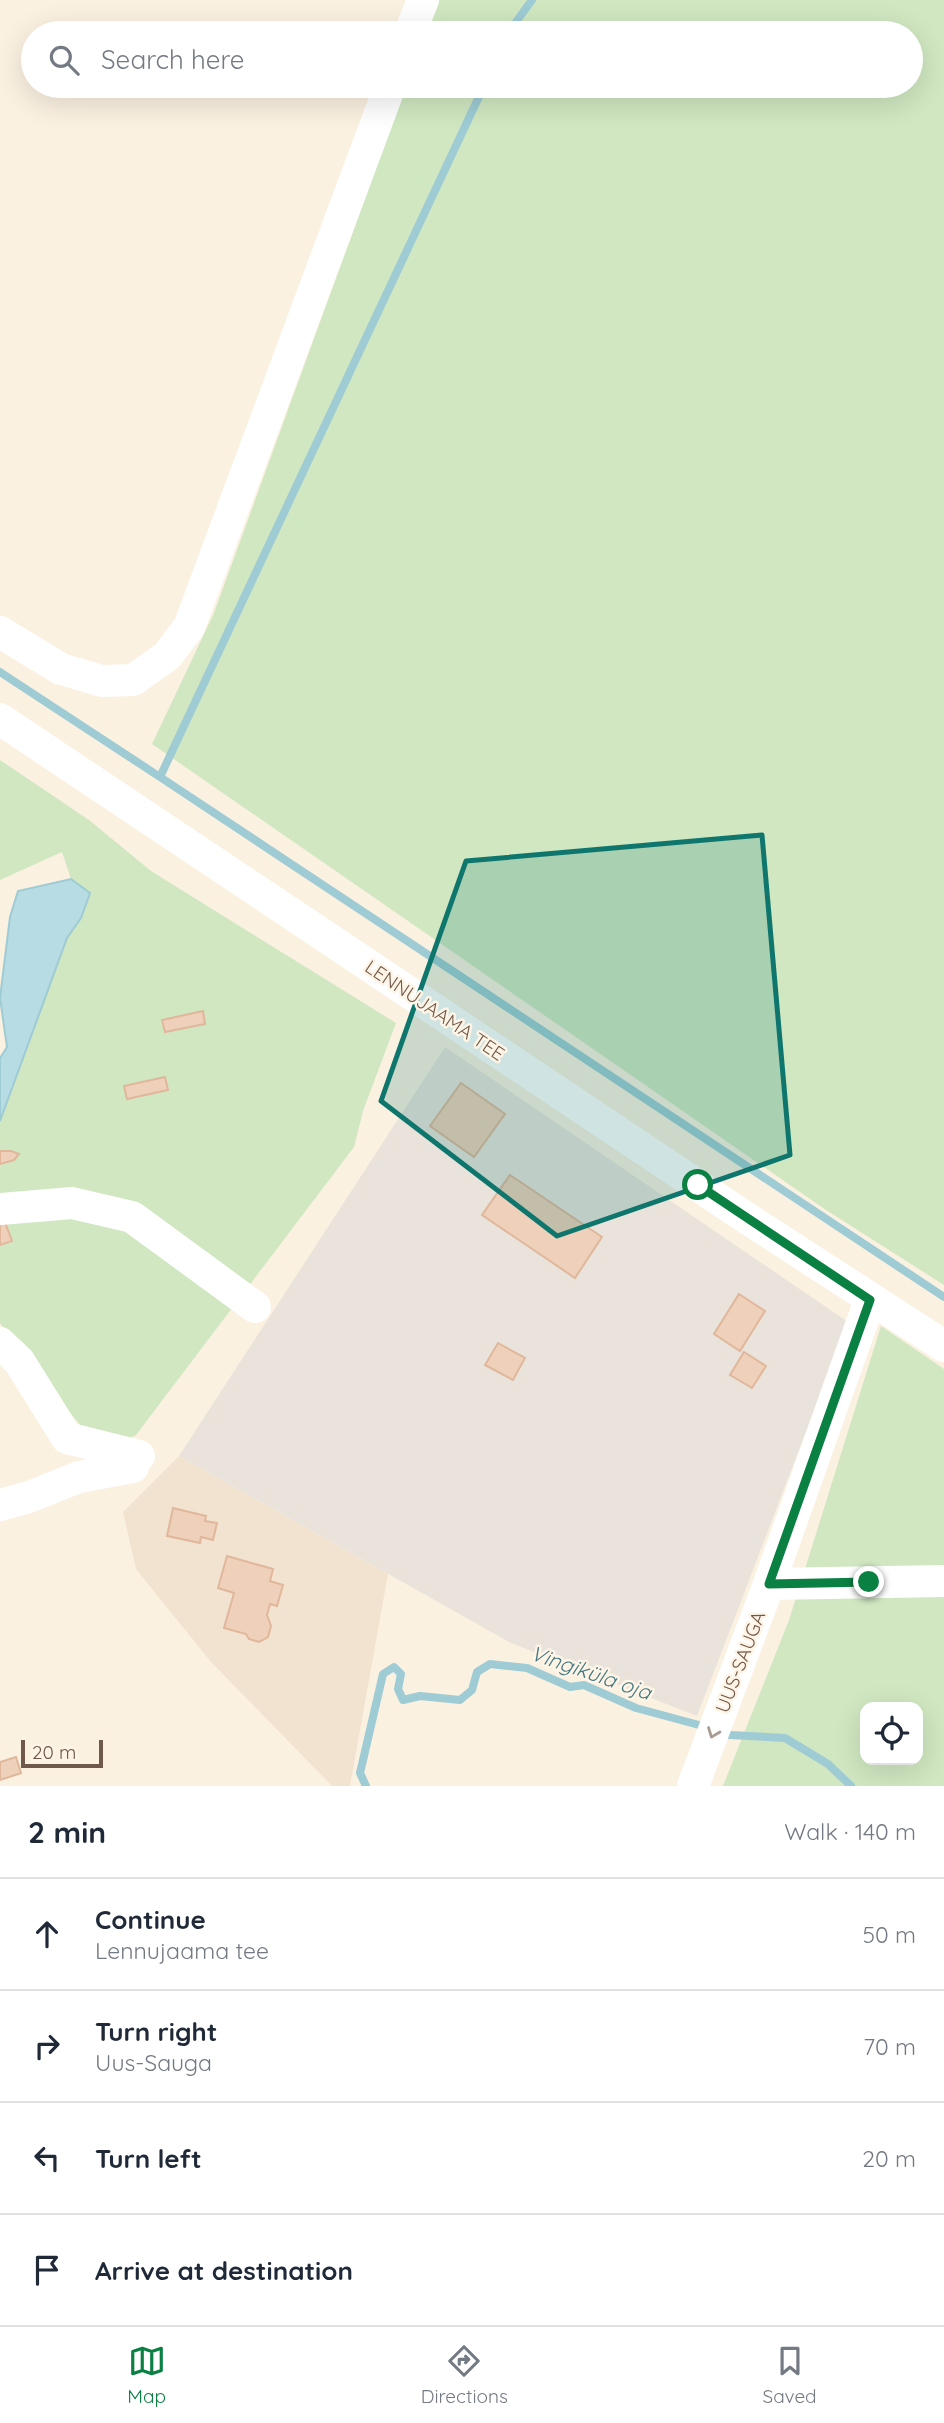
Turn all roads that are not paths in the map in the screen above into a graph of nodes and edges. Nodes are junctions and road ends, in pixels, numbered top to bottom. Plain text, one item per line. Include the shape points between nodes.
1 (422, 0) edge
2 (414, 21) edge
3 (386, 98) edge
4 (0, 632) edge
5 (0, 719) edge
6 (0, 1209) edge
7 (870, 1300) junction
8 (255, 1307) dead end
9 (0, 1343) edge
10 (944, 1346) edge
11 (0, 1505) edge
12 (944, 1581) edge
13 (769, 1584) junction
14 (693, 1786) edge

1 - 2 street
3 - 4 street via 189,627 167,656 133,680 113,681 61,669
5 - 7 street, LENNUJAAMA TEE
6 - 8 street via 72,1203 132,1217
7 - 10 street, LENNUJAAMA TEE
7 - 13 street, UUS-SAUGA
9 - 11 street via 19,1361 67,1438 136,1461
12 - 13 street
13 -> 14 street, UUS-SAUGA

